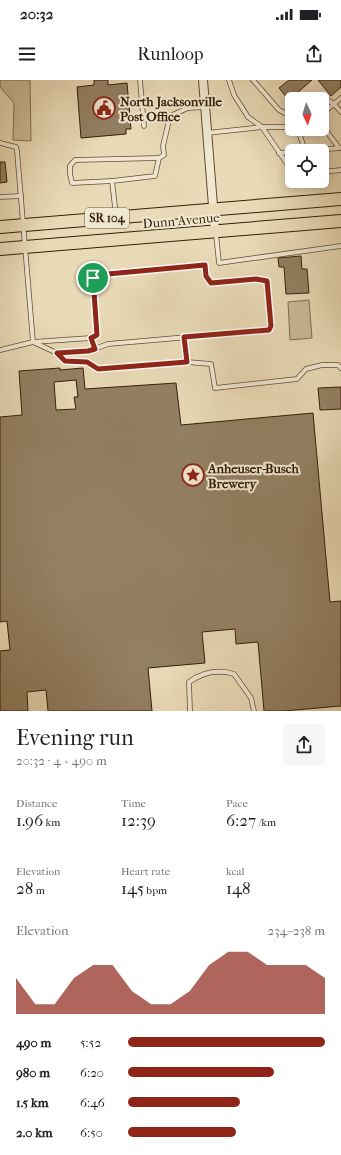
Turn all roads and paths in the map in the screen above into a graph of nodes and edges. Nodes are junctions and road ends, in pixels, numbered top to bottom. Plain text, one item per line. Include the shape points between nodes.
1 (140, 80) edge
2 (203, 80) edge
3 (229, 80) edge
4 (253, 80) edge
5 (341, 98) edge
6 (329, 101) edge
7 (334, 104) junction
8 (205, 107) junction
9 (329, 108) edge
10 (341, 112) edge
11 (285, 113) edge
12 (144, 126) dead end
13 (262, 127) junction
14 (285, 127) edge
15 (207, 133) junction
16 (329, 134) edge
17 (0, 143) edge
18 (340, 148) edge
19 (329, 149) edge
20 (280, 153) junction
21 (285, 153) edge
22 (158, 158) junction
23 (285, 160) edge
24 (341, 170) edge
25 (329, 171) edge
26 (112, 181) junction
27 (21, 196) junction
28 (0, 197) edge
29 (341, 199) edge
30 (214, 209) junction
31 (116, 218) junction
32 (341, 221) edge
33 (24, 225) junction
34 (0, 227) edge
35 (215, 231) junction
36 (341, 246) edge
37 (25, 247) junction
38 (0, 249) edge
39 (184, 337) junction
40 (91, 338) junction
41 (33, 342) junction
42 (95, 349) junction
43 (0, 350) edge
44 (57, 353) junction
45 (187, 362) junction
46 (340, 366) edge
47 (190, 711) edge
48 (254, 711) edge

1 - 12 lane
2 - 8 street
3 - 13 lane via 234,95 248,117
4 - 11 lane via 279,110
5 - 7 lane
6 - 7 lane
7 - 9 lane
7 - 10 lane
8 - 15 street
8 - 22 lane via 188,108 170,116 163,146 164,155
13 - 14 lane
13 - 15 lane
13 - 20 lane
15 - 30 street
16 - 18 lane
17 - 27 lane via 16,147
18 - 19 lane
20 - 21 lane
20 - 23 lane
22 - 26 lane via 155,176
22 - 26 lane via 75,160 70,166 72,183
24 - 25 lane
26 - 31 lane
27 - 28 lane
27 - 33 lane
29 - 30 main road, Dunn Avenue / SR 104
30 - 31 main road, Dunn Avenue / SR 104
30 - 35 street
31 - 33 main road, Dunn Avenue / SR 104
32 - 35 main road, Dunn Avenue / SR 104
33 - 34 main road, Dunn Avenue / SR 104
33 - 37 lane
35 - 36 lane via 219,263
35 - 37 main road, Dunn Avenue / SR 104
37 - 38 main road, Dunn Avenue / SR 104
37 - 41 lane
39 - 40 lane via 269,330 271,326 267,281 256,279 211,283 206,276 205,265 97,275 93,278 97,335
39 - 42 lane via 108,344
39 - 45 lane
40 - 41 lane
40 - 42 lane
41 - 43 lane
41 - 44 lane
42 - 44 lane
44 - 45 lane via 65,361 87,362 98,369
45 - 46 lane via 211,364 215,388 297,379 306,369 322,364
47 - 48 lane via 189,682 198,675 228,672 234,674 250,698

